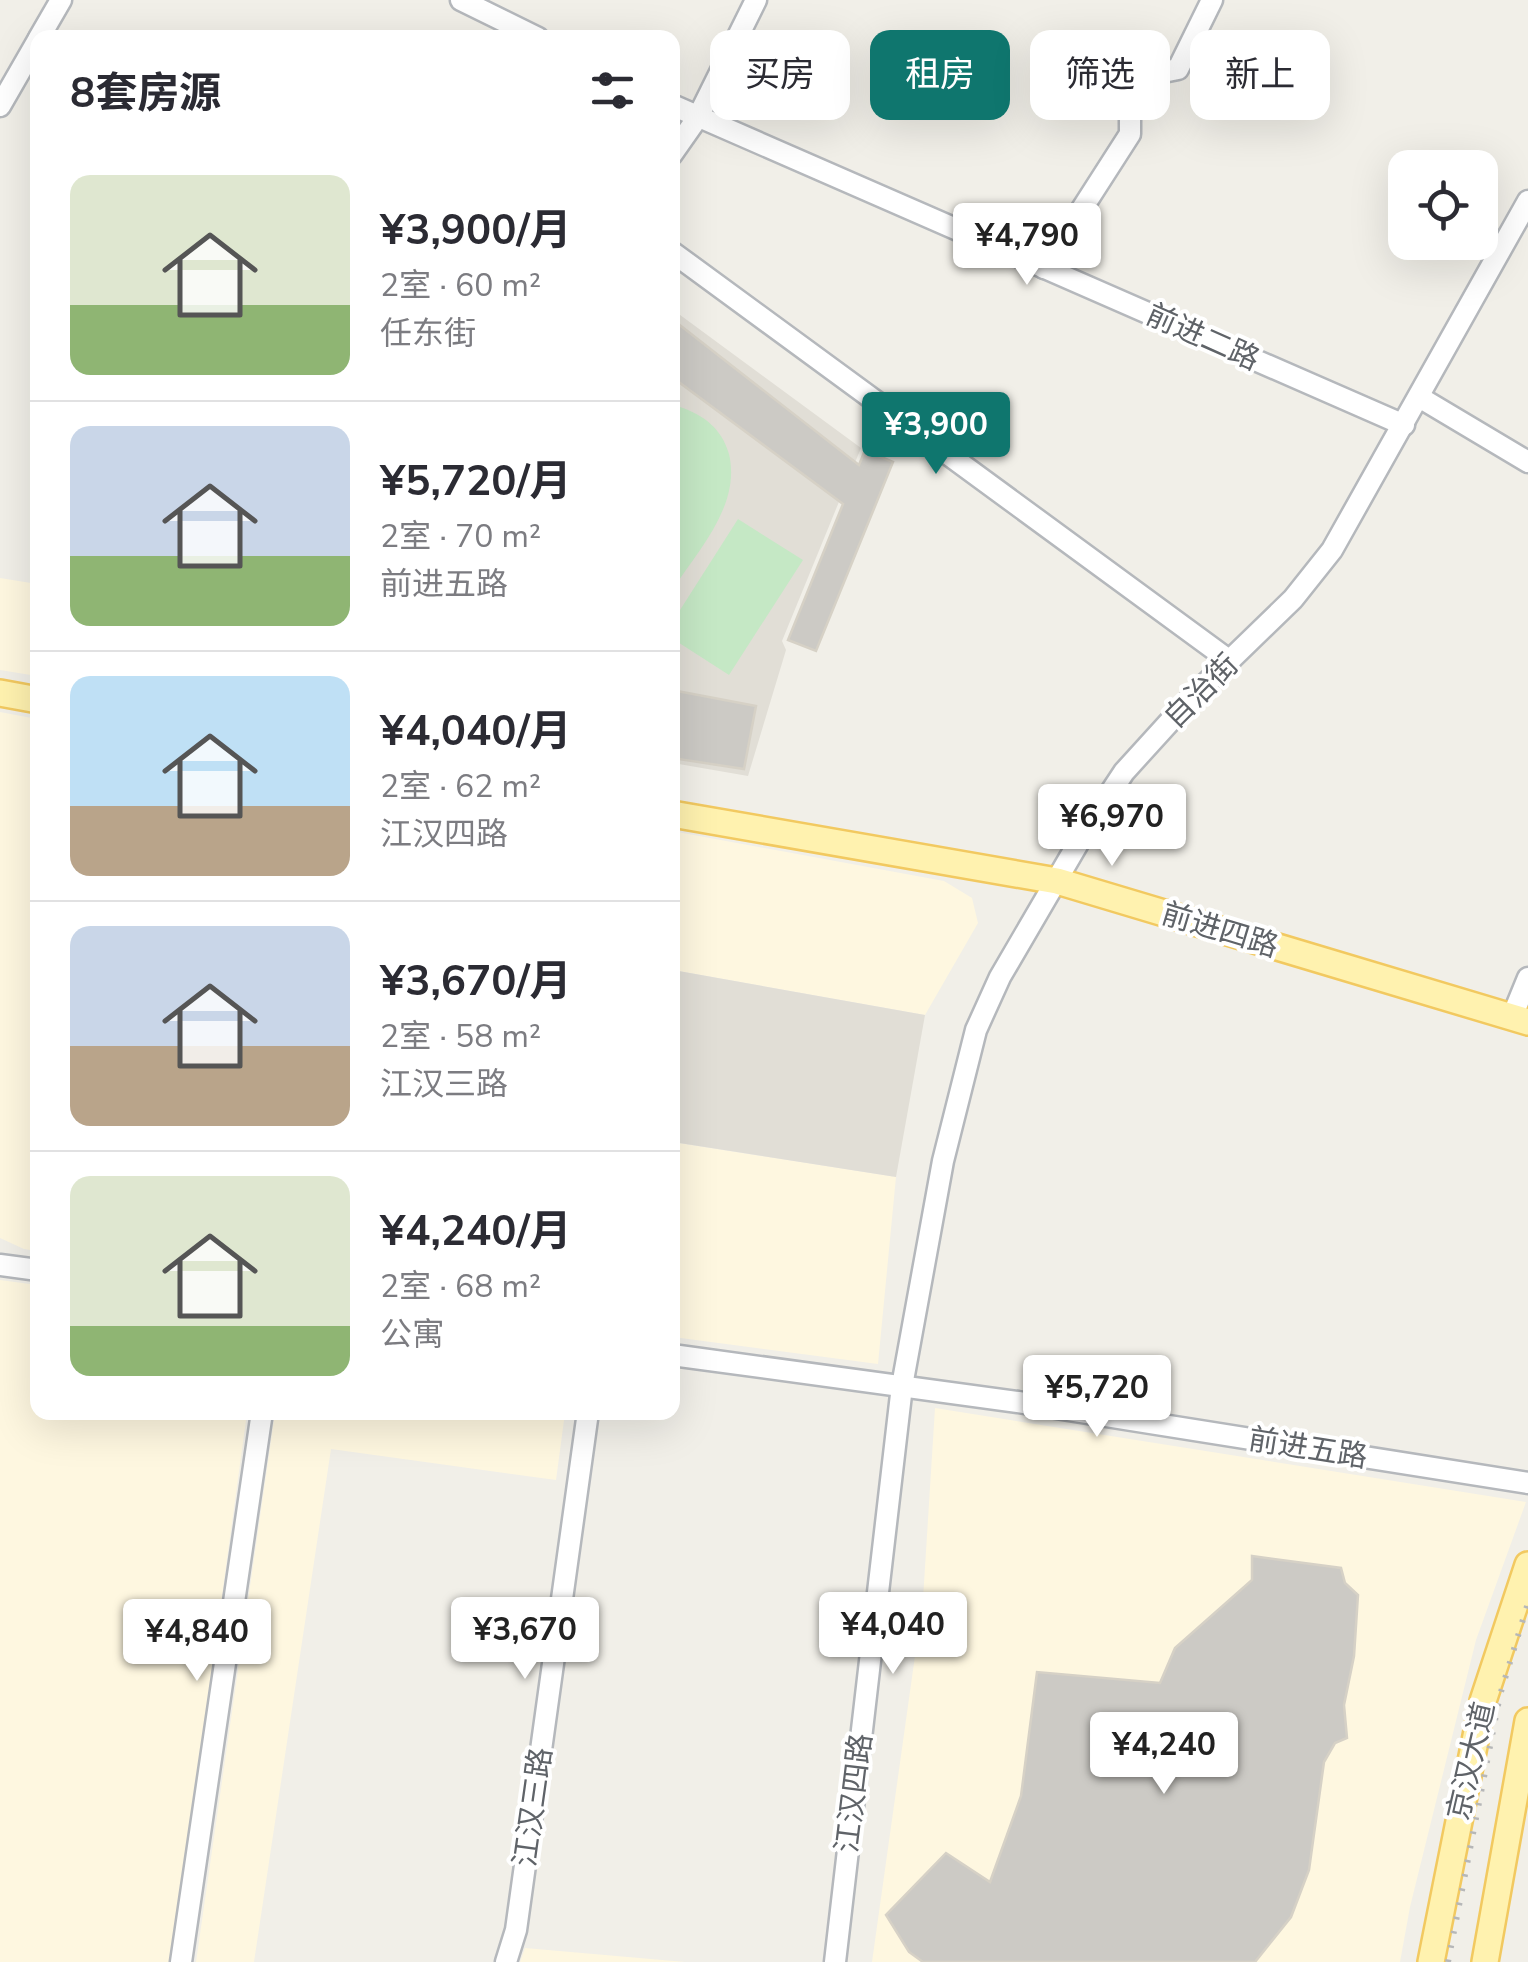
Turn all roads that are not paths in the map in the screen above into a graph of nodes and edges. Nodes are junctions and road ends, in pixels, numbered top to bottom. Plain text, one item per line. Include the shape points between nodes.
1 (60, 0) edge
2 (461, 0) edge
3 (756, 0) edge
4 (1212, 0) edge
5 (43, 30) edge
6 (522, 30) edge
7 (30, 53) edge
8 (0, 106) edge
9 (680, 108) edge
10 (698, 117) junction
11 (680, 143) edge
12 (1528, 201) edge
13 (680, 258) edge
14 (1044, 268) junction
15 (1419, 397) junction
16 (1404, 425) junction
17 (1528, 462) edge
18 (1230, 661) junction
19 (0, 693) edge
20 (30, 699) edge
21 (680, 815) edge
22 (1057, 882) junction
23 (1528, 978) edge
24 (1520, 1020) edge
25 (0, 1265) edge
26 (30, 1269) edge
27 (680, 1356) edge
28 (902, 1386) junction
29 (261, 1420) edge
30 (587, 1420) edge
31 (1528, 1483) edge
32 (1528, 1565) edge
33 (1528, 1721) edge
34 (181, 1962) edge
35 (506, 1962) edge
36 (834, 1962) edge
37 (1431, 1962) edge
38 (1486, 1962) edge

1 - 5 street
2 - 6 street
3 - 10 street
4 - 14 street via 1178,69 1148,75 1130,105 1130,134
7 - 8 street
9 - 10 street, 前进二路
10 - 11 street
10 - 14 street, 前进二路
12 - 15 street, 自治街
13 - 18 street
14 - 16 street, 前进二路
15 - 16 street, 自治街
15 - 17 street
16 - 18 street, 自治街 via 1332,550
18 - 22 street, 自治街 via 1124,772
19 - 20 main road
21 - 22 main road, 前进四路
22 - 24 main road, 前进四路
22 - 28 street, 自治街 via 976,1030 943,1161
23 - 24 street
25 - 26 street
27 - 28 street, 前进五路
28 - 31 street, 前进五路
28 - 36 street, 江汉四路
29 - 34 street
30 - 35 street, 江汉三路 via 516,1930
32 - 37 main road, 京汉大道 via 1483,1701
33 - 38 main road, 京汉大道

